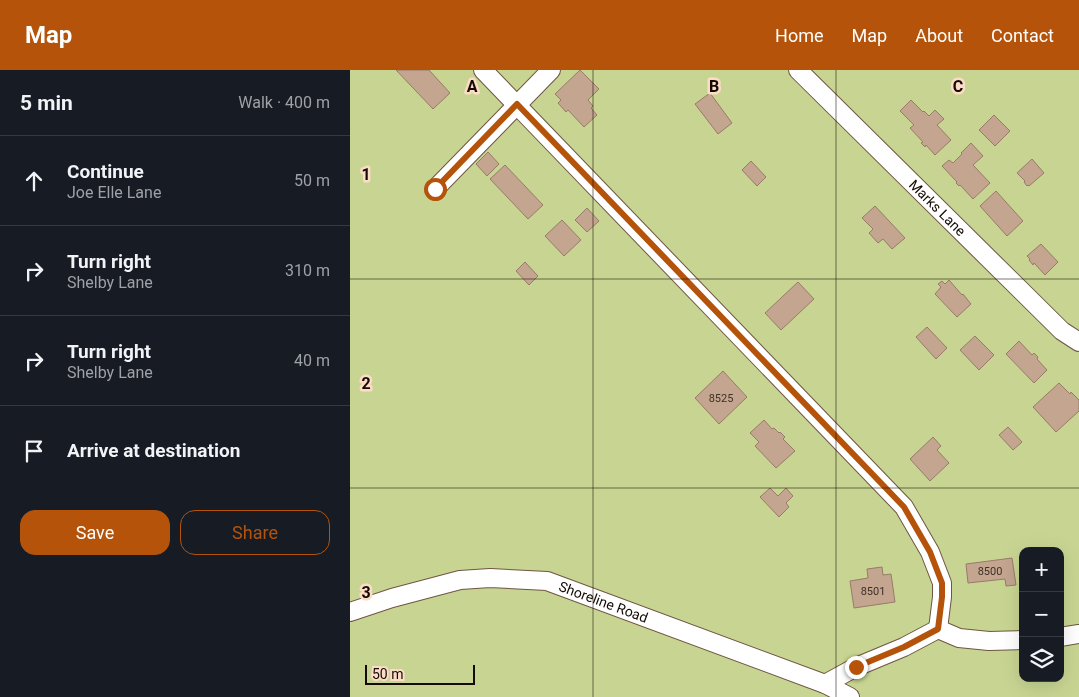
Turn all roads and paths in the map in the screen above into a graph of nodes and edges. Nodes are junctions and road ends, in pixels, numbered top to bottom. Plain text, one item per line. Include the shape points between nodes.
1 (483, 70) edge
2 (551, 70) edge
3 (798, 70) edge
4 (517, 104) junction
5 (435, 189) dead end
6 (1079, 342) edge
7 (350, 612) edge
8 (938, 629) junction
9 (1079, 634) edge
10 (1064, 636) edge
11 (1019, 640) edge
12 (825, 684) junction
13 (850, 697) edge

1 - 4 street
2 - 4 street
3 - 6 street, Marks Lane via 1062,331
4 - 5 street
4 - 8 street via 904,507 930,552 942,583
7 - 12 street, Shoreline Road via 460,580 547,581
8 - 11 street via 959,638
8 - 12 street
9 - 10 street
12 - 13 street, Shoreline Road

